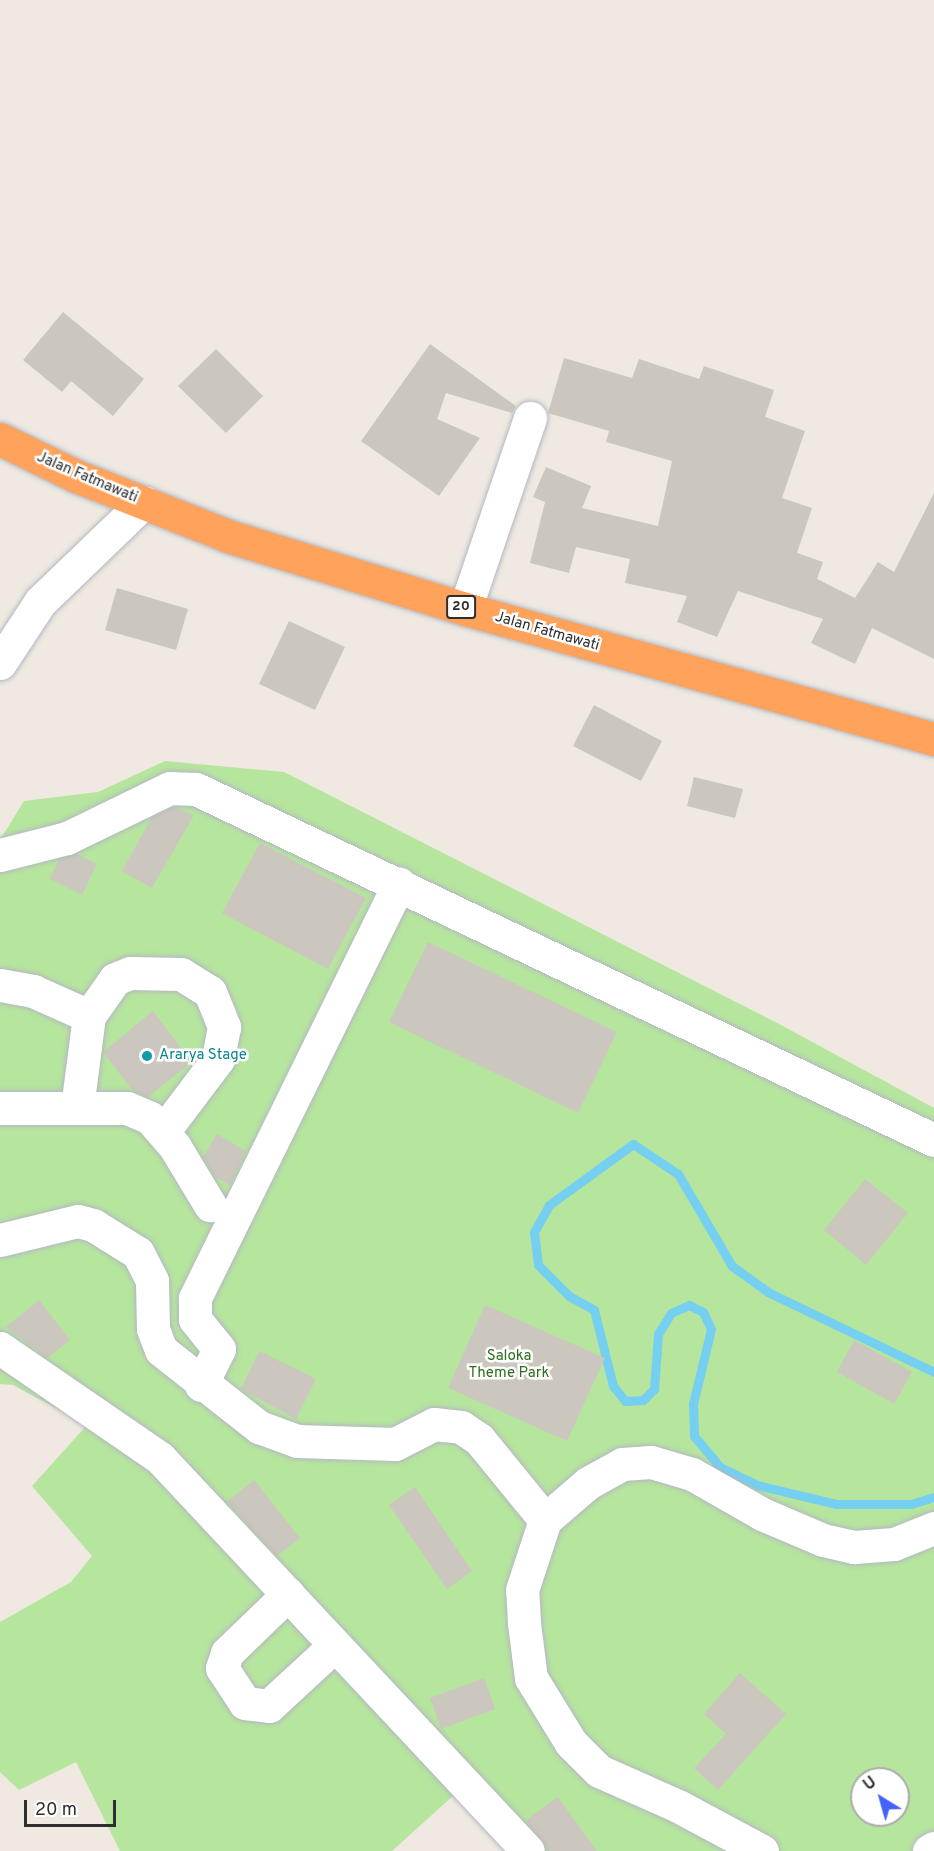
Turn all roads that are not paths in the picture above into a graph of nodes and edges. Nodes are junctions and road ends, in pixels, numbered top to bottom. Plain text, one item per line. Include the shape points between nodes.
1 (530, 418) dead end
2 (0, 439) edge
3 (144, 502) junction
4 (465, 609) junction
5 (0, 663) edge
6 (934, 739) edge
7 (0, 855) edge
8 (399, 883) junction
9 (0, 985) edge
10 (88, 1016) junction
11 (0, 1108) edge
12 (77, 1108) junction
13 (163, 1132) junction
14 (934, 1140) edge
15 (210, 1205) dead end
16 (0, 1240) edge
17 (0, 1348) edge
18 (201, 1385) junction
19 (545, 1520) junction
20 (934, 1528) edge
21 (288, 1594) junction
22 (335, 1644) junction
23 (934, 1848) edge
24 (528, 1851) edge
25 (762, 1851) edge
26 (929, 1851) edge

1 - 4 street
2 - 3 highway, Jalan Fatmawati / 20 via 75,477
3 - 4 highway, Jalan Fatmawati / 20 via 228,536
3 - 5 street via 40,602
4 - 6 highway, Jalan Fatmawati / 20
7 - 8 street via 67,838 170,788 196,789
8 - 14 street
8 - 18 street via 195,1298 195,1319 219,1349
9 - 10 street via 33,991
10 - 12 street
10 - 13 street via 115,979 130,973 181,974 210,992 224,1027 218,1059
11 - 12 street
12 - 13 street via 127,1108 150,1118
13 - 15 street
16 - 18 street via 78,1221 138,1253 152,1281 153,1329 161,1350
17 - 21 street via 160,1458
18 - 19 street via 259,1427 297,1441 395,1444 434,1424 461,1427 478,1439
19 - 20 street via 588,1483 622,1464 651,1462 692,1474 762,1514 823,1540 854,1547 894,1544
19 - 25 street via 522,1590 524,1623 531,1678 571,1743 599,1771 678,1806
21 - 22 street
21 - 22 street via 227,1653 222,1668 245,1703 269,1706
22 - 24 street
23 - 26 street

